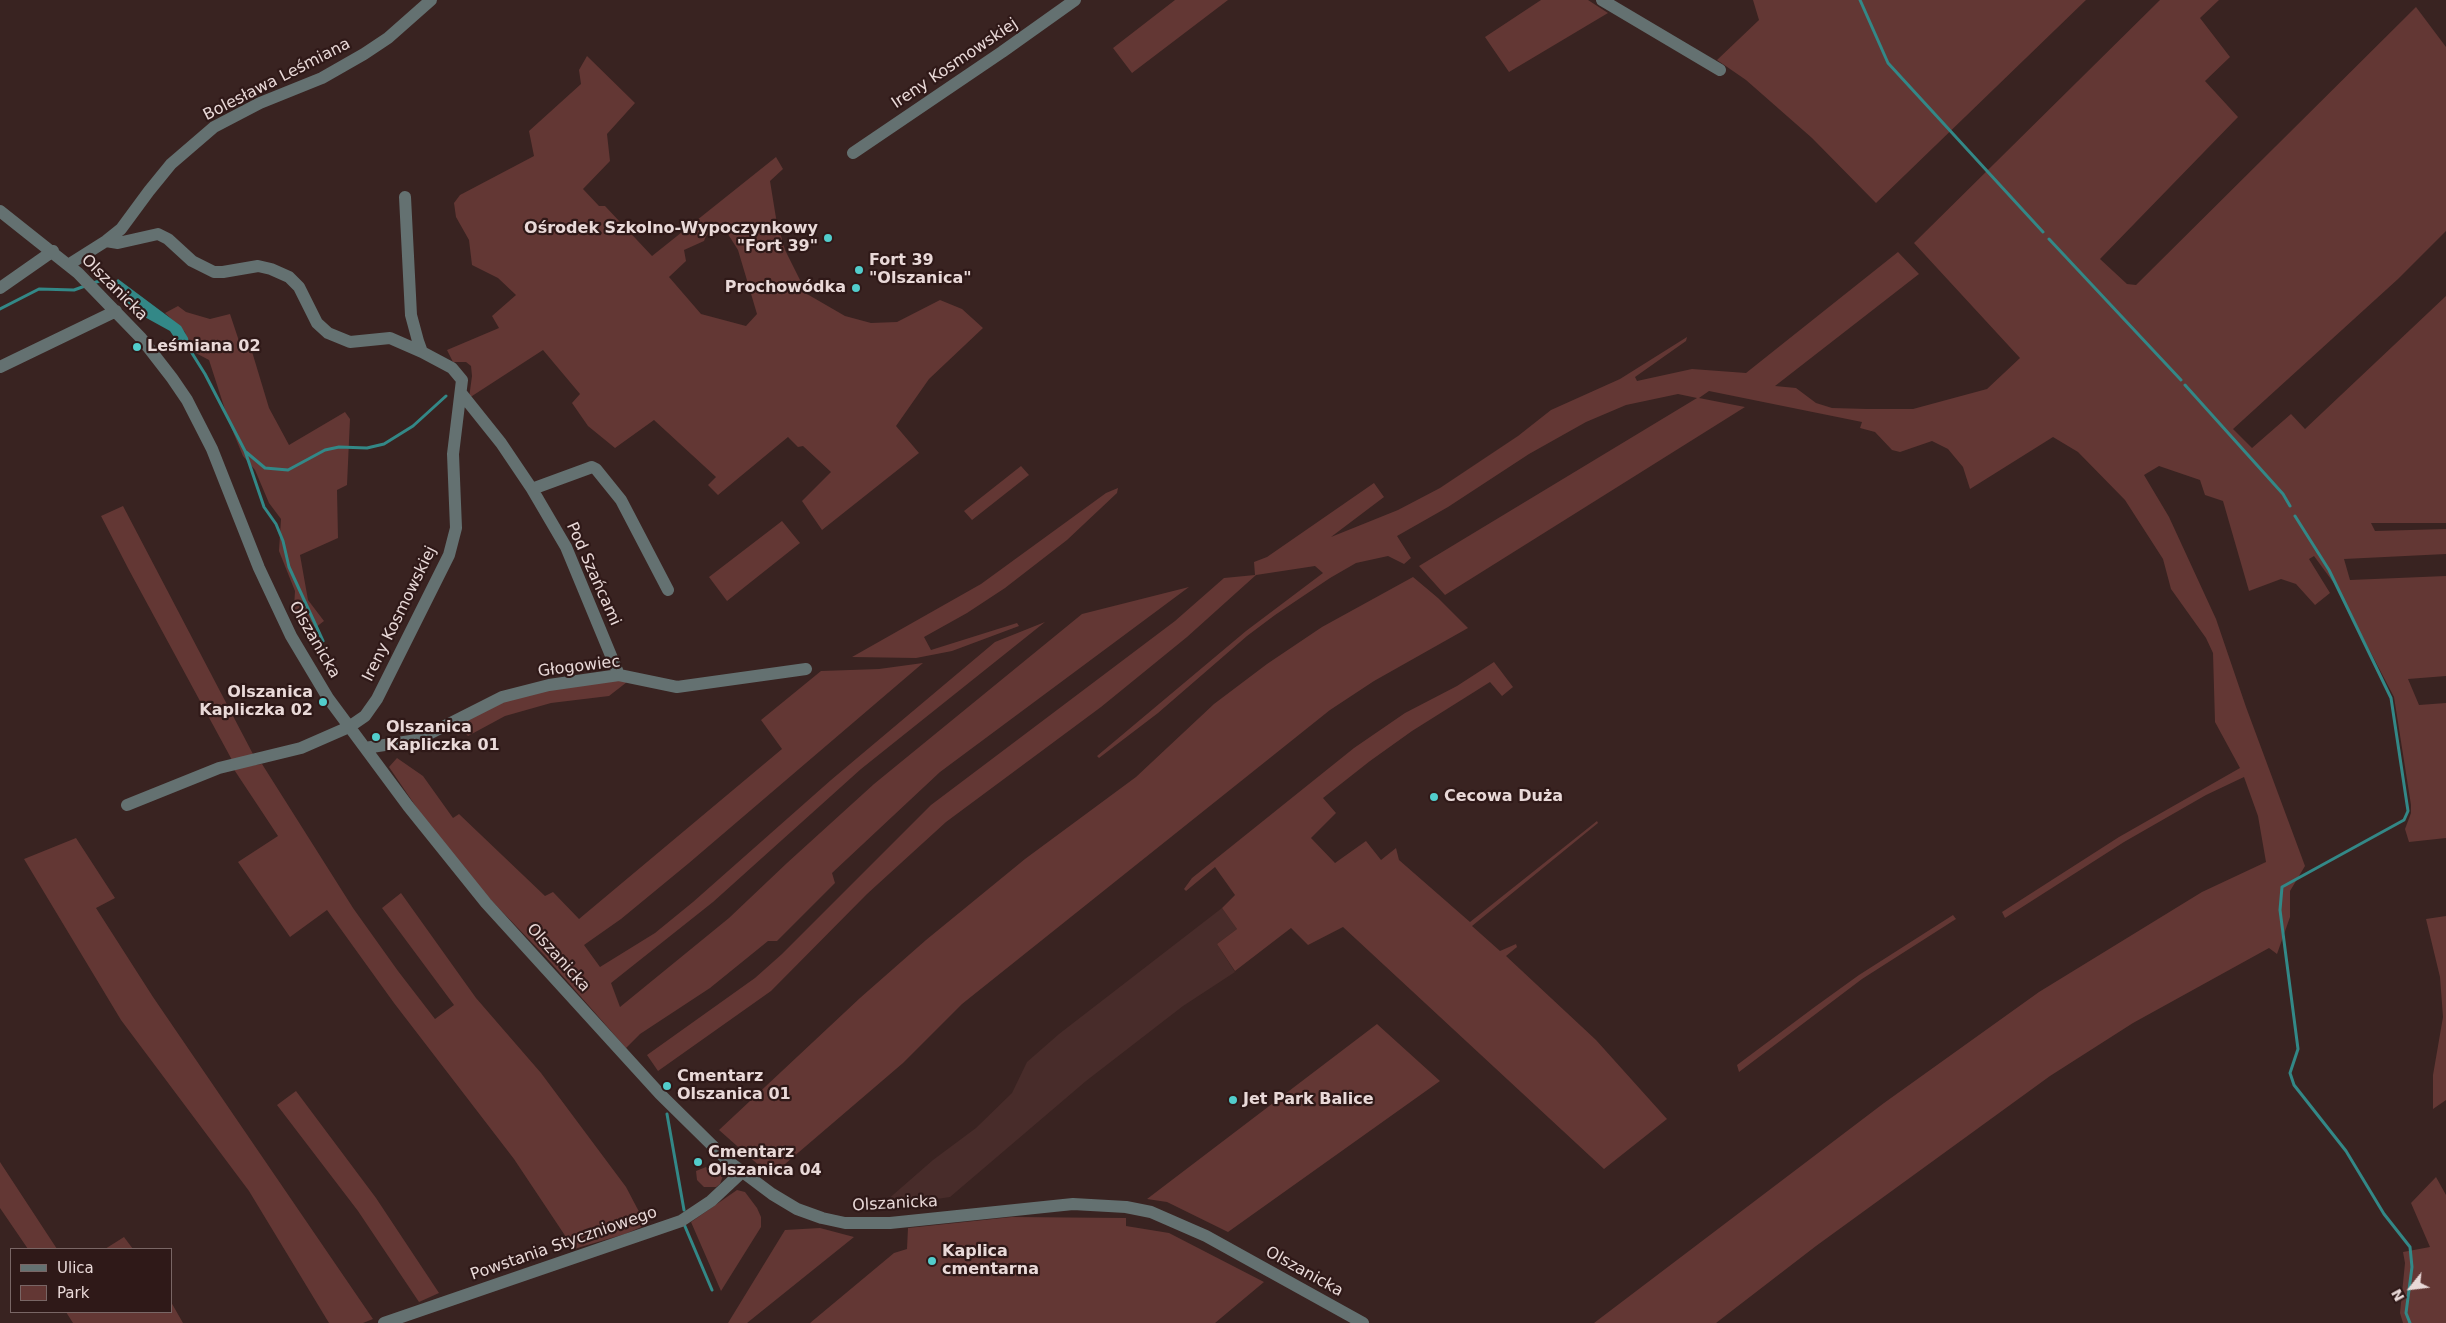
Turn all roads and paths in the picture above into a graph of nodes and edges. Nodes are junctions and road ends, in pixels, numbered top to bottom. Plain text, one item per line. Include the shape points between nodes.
1 (430, 0) edge
2 (1075, 0) edge
3 (1602, 0) edge
4 (1720, 70) dead end
5 (853, 153) dead end
6 (405, 197) dead end
7 (0, 211) edge
8 (106, 241) junction
9 (53, 251) junction
10 (68, 265) junction
11 (0, 288) edge
12 (116, 311) junction
13 (422, 352) junction
14 (0, 367) edge
15 (461, 394) junction
16 (532, 489) junction
17 (668, 590) dead end
18 (806, 669) dead end
19 (620, 675) junction
20 (349, 727) junction
21 (365, 748) junction
22 (127, 805) dead end
23 (742, 1172) junction
24 (384, 1323) edge
25 (1363, 1323) edge

1 - 8 street, Bolesława Leśmiana via 388,38 364,54 322,78 260,103 214,127 171,164 121,229
2 - 5 street, Ireny Kosmowskiej
3 - 4 street
6 - 13 street via 411,315
7 - 9 street, Olszanicka
8 - 10 street, Bolesława Leśmiana
8 - 13 street, Ireny Kosmowskiej via 118,243 148,235 163,236 192,261 214,272 258,266 290,277 303,293 317,323 328,333 350,342 390,338
9 - 10 street, Olszanicka
9 - 11 street
10 - 12 street, Olszanicka
12 - 14 street
12 - 20 street, Olszanicka via 172,378 196,416 275,605 314,675
13 - 15 street, Ireny Kosmowskiej via 452,368 462,380
15 - 16 street, Pod Szańcami via 501,443
15 - 20 street, Ireny Kosmowskiej via 453,454 456,528 449,555 377,699 365,716
16 - 17 street via 596,469 621,500
16 - 19 street, Pod Szańcami via 566,547
18 - 19 street, Głogowiec via 677,687
19 - 21 street, Głogowiec via 549,685 502,697 417,740
20 - 21 street, Olszanicka
20 - 22 street, Ireny Kosmowskiej via 301,748 219,768
21 - 23 street, Olszanicka via 486,903 681,1116
23 - 24 street, Powstania Styczniowego via 711,1201 681,1221
23 - 25 street, Olszanicka via 797,1209 844,1223 890,1223 1073,1204 1139,1209 1191,1228

